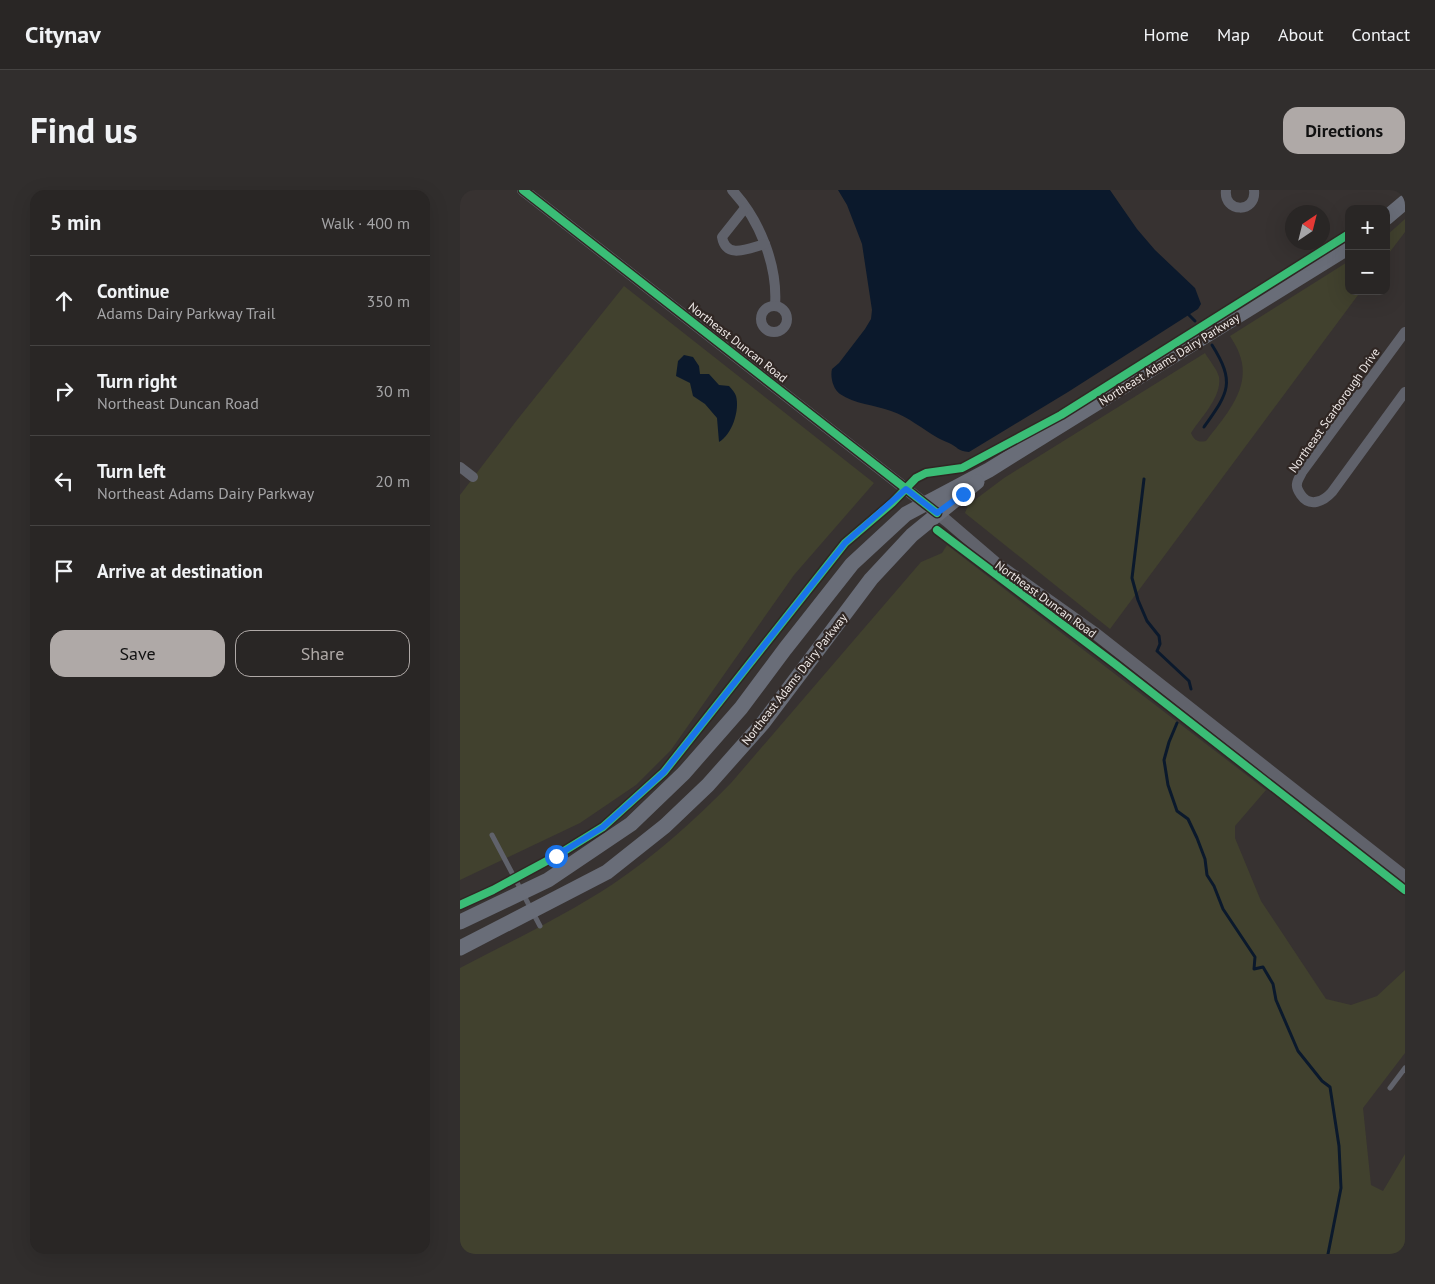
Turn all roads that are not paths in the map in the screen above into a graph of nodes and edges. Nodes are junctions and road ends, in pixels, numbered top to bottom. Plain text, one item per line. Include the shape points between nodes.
1 (523, 190) edge
2 (732, 190) edge
3 (1226, 190) edge
4 (1254, 190) edge
5 (1405, 202) edge
6 (745, 208) junction
7 (1390, 215) edge
8 (765, 244) junction
9 (1345, 249) edge
10 (775, 306) dead end
11 (1405, 332) edge
12 (1405, 392) edge
13 (460, 467) edge
14 (989, 470) junction
15 (473, 477) dead end
16 (924, 503) junction
17 (937, 513) junction
18 (492, 835) dead end
19 (1405, 877) edge
20 (522, 892) junction
21 (532, 911) junction
22 (460, 922) edge
23 (540, 926) dead end
24 (460, 948) edge
25 (1405, 1068) edge
26 (1390, 1088) dead end

1 - 16 street, Northeast Duncan Road
2 - 6 street
3 - 4 street via 1228,203 1242,208 1253,200
5 - 7 main road
6 - 8 street
6 - 8 street via 722,237 723,242 736,252
8 - 10 street via 776,292
9 - 14 main road, Northeast Adams Dairy Parkway
11 - 12 street, Northeast Scarborough Drive via 1302,472 1297,484 1304,500 1314,503 1332,492
13 - 15 street
14 - 16 main road, Northeast Adams Dairy Parkway
14 - 17 main road, Northeast Adams Dairy Parkway
16 - 17 street, Northeast Duncan Road
16 - 20 main road, Northeast Adams Dairy Parkway via 906,514 852,564 741,708 684,773 631,824 548,880
17 - 19 street, Northeast Duncan Road via 996,563 1096,634
17 - 21 main road, Northeast Adams Dairy Parkway via 871,579 763,723 708,785 665,826 607,872
18 - 20 lane
20 - 21 lane
20 - 22 main road, Northeast Adams Dairy Parkway
21 - 23 lane
21 - 24 main road, Northeast Adams Dairy Parkway
25 - 26 lane

